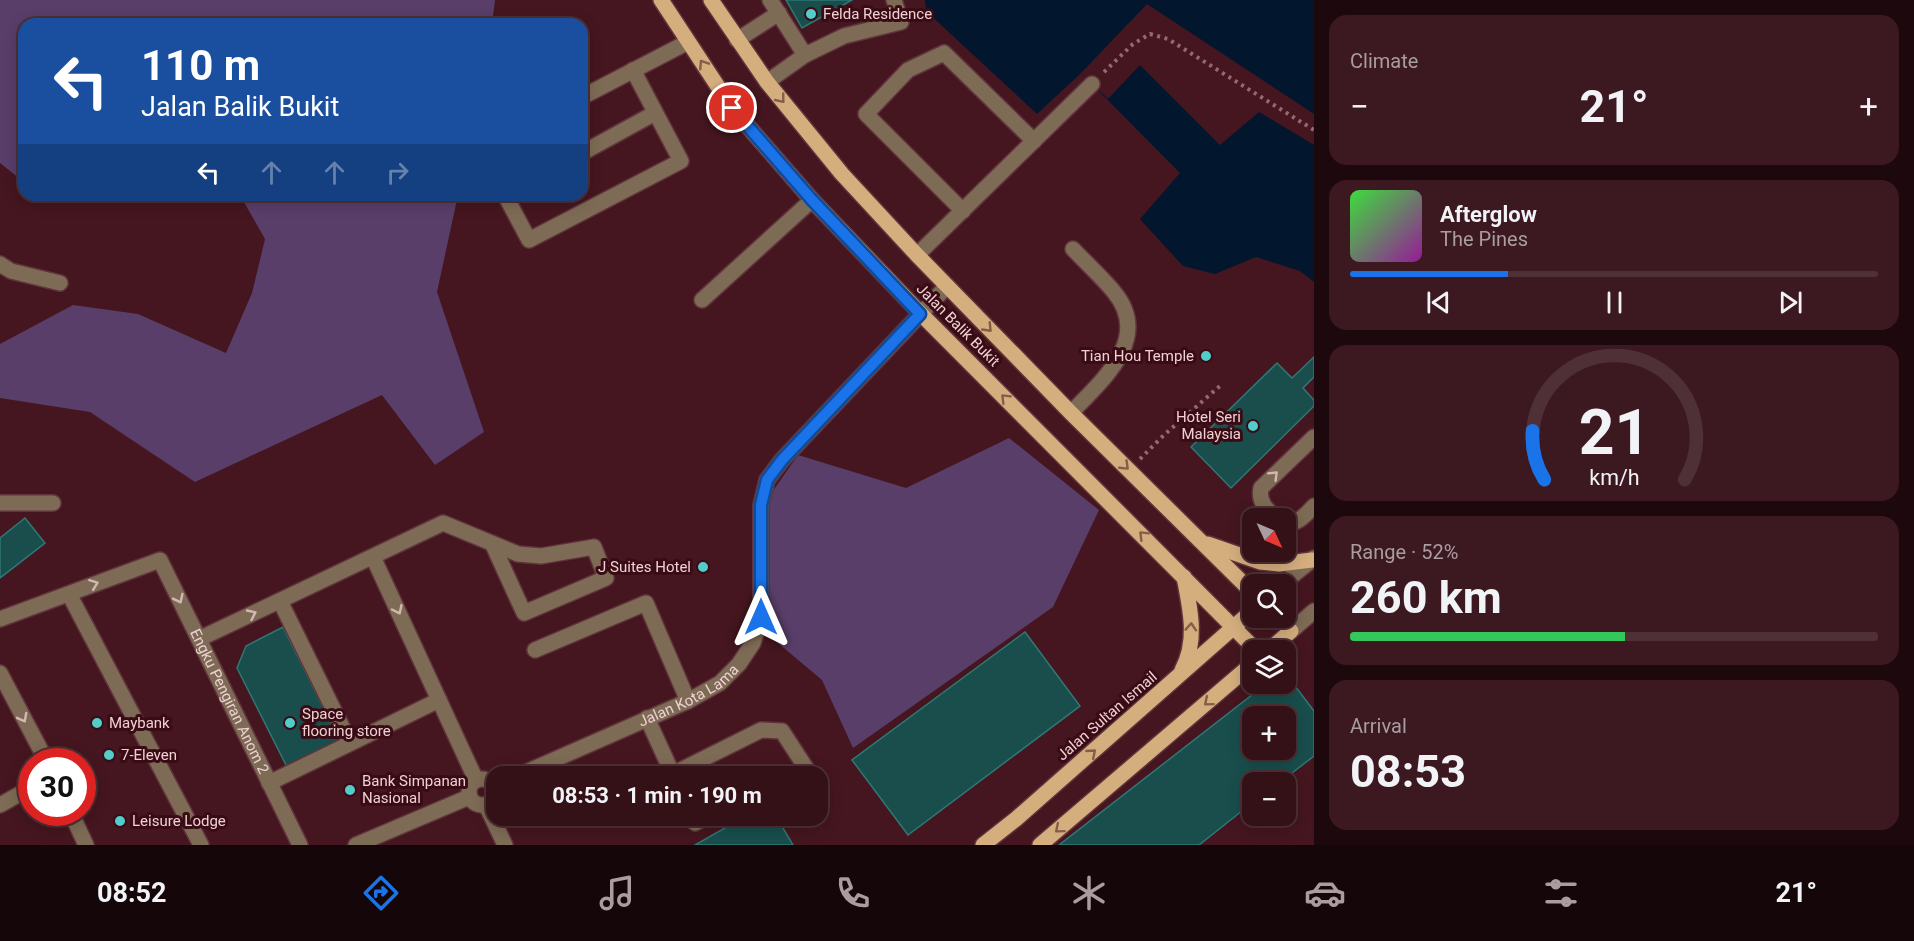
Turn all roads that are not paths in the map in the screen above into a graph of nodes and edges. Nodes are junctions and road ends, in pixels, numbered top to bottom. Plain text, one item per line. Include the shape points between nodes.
1 (661, 0) edge
2 (711, 0) edge
3 (894, 0) edge
4 (775, 6) edge
5 (737, 40) junction
6 (688, 42) junction
7 (805, 55) junction
8 (633, 70) junction
9 (767, 82) junction
10 (1092, 84) road end
11 (588, 94) edge
12 (655, 113) junction
13 (1034, 141) junction
14 (588, 150) edge
15 (812, 200) junction
16 (508, 201) edge
17 (963, 211) junction
18 (1073, 249) dead end
19 (917, 255) junction
20 (0, 264) edge
21 (60, 283) dead end
22 (947, 286) junction
23 (702, 300) dead end
24 (920, 314) junction
25 (1071, 413) junction
26 (1314, 437) edge
27 (0, 503) edge
28 (53, 503) dead end
29 (1314, 506) edge
30 (1268, 508) edge
31 (1296, 522) edge
32 (1202, 542) junction
33 (492, 543) junction
34 (373, 557) junction
35 (1313, 559) edge
36 (1295, 574) edge
37 (1184, 577) junction
38 (1242, 582) edge
39 (69, 594) junction
40 (280, 601) junction
41 (1314, 611) edge
42 (0, 619) edge
43 (1242, 620) edge
44 (1234, 627) junction
45 (1289, 628) edge
46 (1292, 631) junction
47 (199, 639) junction
48 (1246, 640) edge
49 (1281, 640) edge
50 (535, 650) dead end
51 (1242, 673) edge
52 (0, 674) edge
53 (1179, 675) junction
54 (439, 700) junction
55 (688, 701) junction
56 (648, 718) junction
57 (350, 743) junction
58 (40, 748) edge
59 (539, 766) edge
60 (670, 766) edge
61 (693, 766) edge
62 (805, 766) edge
63 (476, 780) junction
64 (486, 780) edge
65 (269, 783) junction
66 (18, 795) edge
67 (469, 797) junction
68 (0, 805) edge
69 (486, 805) edge
70 (77, 826) edge
71 (496, 826) edge
72 (86, 845) edge
73 (201, 845) edge
74 (300, 845) edge
75 (356, 845) edge
76 (505, 845) edge
77 (983, 845) edge
78 (1040, 845) edge

1 - 6 main road, Jalan Balik Bukit
2 - 5 main road, Jalan Balik Bukit
3 - 7 street via 901,22 844,36
4 - 5 street
4 - 7 street
5 - 9 main road, Jalan Balik Bukit
6 - 8 street
15 -> 6 main road, Jalan Balik Bukit via 732,108
7 - 9 street
8 - 11 street
8 - 12 street
9 -> 19 main road, Jalan Balik Bukit via 842,174
10 - 13 street
12 - 14 street
12 - 16 street via 681,160 529,240
13 - 17 street
13 - 17 street via 944,53 908,70 866,114
15 - 23 street
15 - 24 main road, Jalan Balik Bukit
17 - 19 street
18 - 25 street via 1115,293 1125,310 1127,327 1124,350 1114,368
19 - 22 main road, Jalan Balik Bukit
20 - 21 street via 11,271
22 - 24 street, Jalan Kota Lama
22 -> 25 main road, Jalan Balik Bukit
37 -> 24 main road, Jalan Balik Bukit
24 - 55 street, Jalan Kota Lama via 767,480 761,505 761,617 753,643 720,683
25 -> 32 main road, Jalan Balik Bukit
30 -> 26 street via 1262,502 1261,488
27 - 28 street
29 - 31 street
32 - 35 main road via 1260,562 1279,564
32 - 38 main road, Jalan Balik Bukit
33 - 33 street via 524,613 606,578 594,548 541,556 518,554
33 - 34 street via 443,523
34 - 40 street
34 -> 54 street
35 - 36 street
37 - 44 main road, Jalan Balik Bukit
53 -> 37 main road via 1189,658 1192,617
39 - 42 street
39 -> 47 street, Engku Pengiran Anom 2 via 160,560
39 - 73 street
47 -> 40 street
40 - 57 street
41 - 46 street
43 - 44 main road, Jalan Sultan Ismail
44 - 48 main road, Jalan Balik Bukit
44 - 53 main road, Jalan Sultan Ismail
45 - 46 main road
46 - 49 main road
47 - 65 street, Engku Pengiran Anom 2
50 - 55 street via 646,603
51 -> 78 main road
52 -> 58 street
77 -> 53 main road, Jalan Sultan Ismail
54 - 57 street
54 - 63 street
55 - 56 street, Jalan Kota Lama
56 - 59 street, Jalan Kota Lama
56 - 60 street
57 - 65 street
61 - 62 street via 761,730 782,731
63 - 64 street
63 - 67 street via 470,785
65 - 74 street, Engku Pengiran Anom 2
66 - 68 street
67 - 69 street via 476,804
67 - 75 street
70 - 72 street
71 - 76 street

